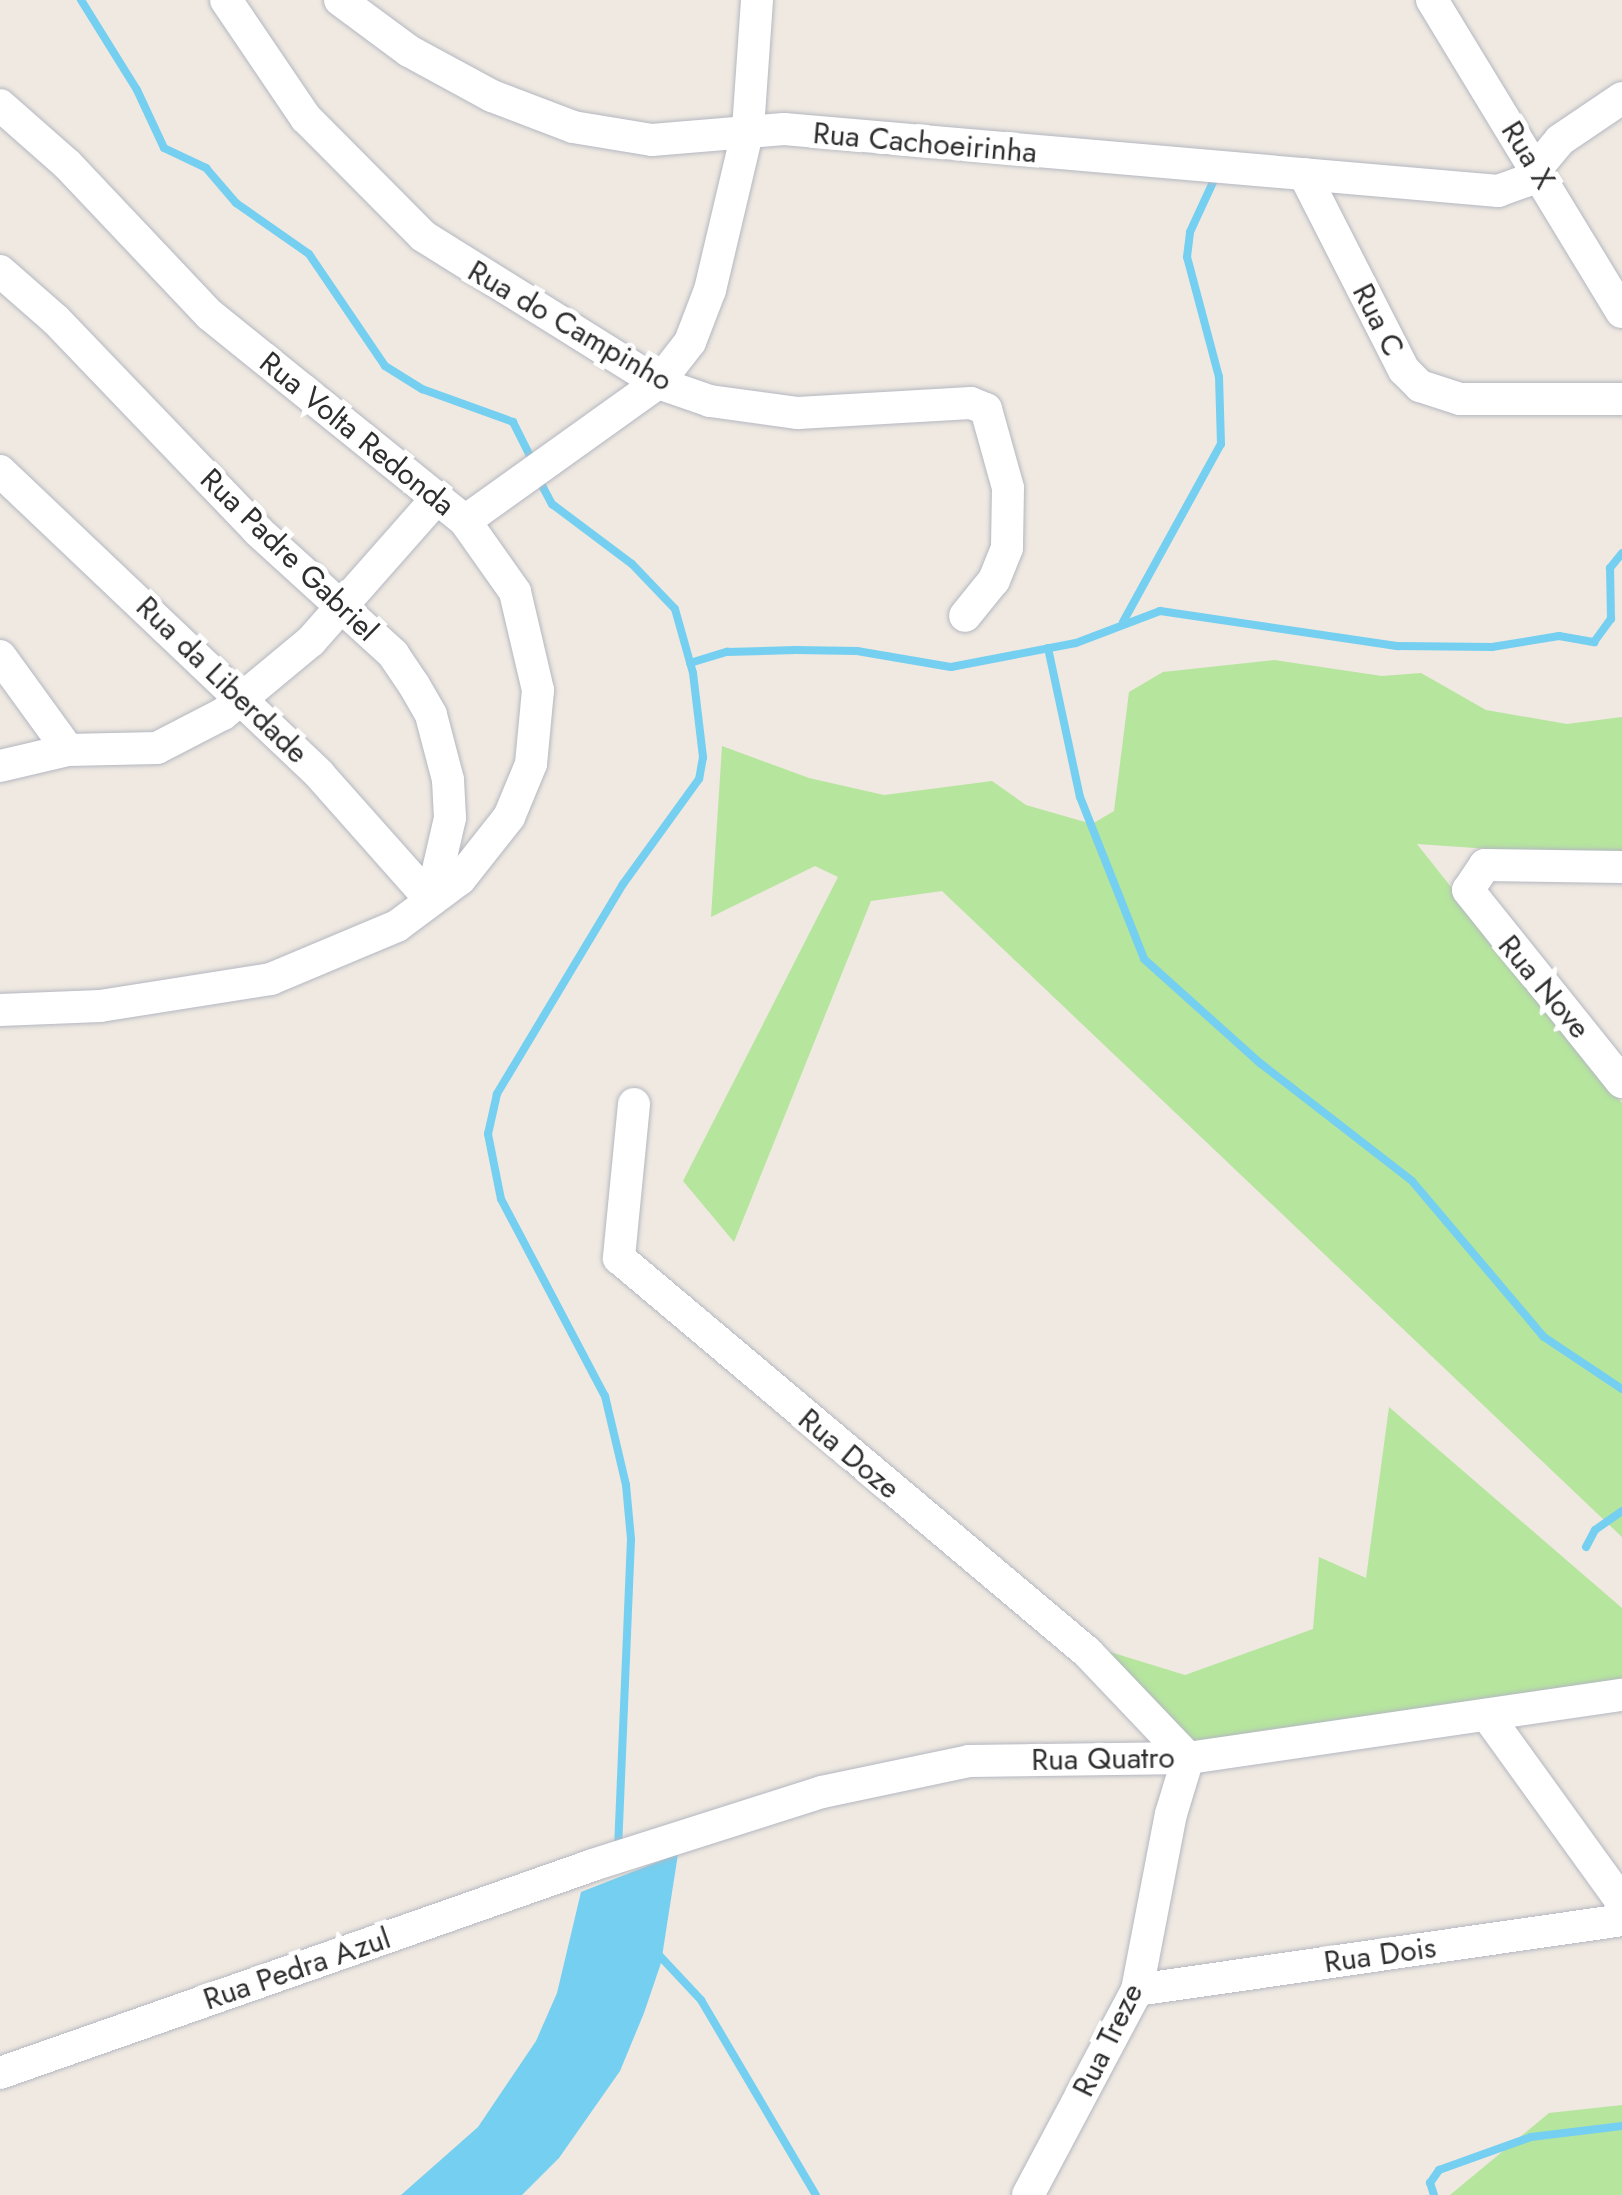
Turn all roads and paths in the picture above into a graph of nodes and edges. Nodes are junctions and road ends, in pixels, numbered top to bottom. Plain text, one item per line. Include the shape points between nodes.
1 (226, 0) edge
2 (340, 0) edge
3 (756, 0) edge
4 (1432, 0) edge
5 (1622, 98) edge
6 (0, 105) edge
7 (748, 130) junction
8 (1538, 170) junction
9 (1304, 174) junction
10 (0, 272) edge
11 (1622, 312) edge
12 (658, 383) junction
13 (1622, 399) edge
14 (0, 470) edge
15 (438, 497) junction
16 (465, 521) junction
17 (344, 606) junction
18 (965, 616) dead end
19 (0, 656) edge
20 (242, 700) junction
21 (68, 750) junction
22 (0, 766) edge
23 (1622, 867) edge
24 (431, 900) junction
25 (0, 1010) edge
26 (1622, 1082) edge
27 (634, 1104) dead end
28 (1622, 1695) edge
29 (1486, 1715) junction
30 (1188, 1758) junction
31 (593, 1865) joint
32 (1622, 1902) edge
33 (1622, 1920) edge
34 (1138, 1990) junction
35 (0, 2074) edge
36 (1028, 2195) edge

1 - 12 street, Rua do Campinho via 306,118 422,236
2 - 7 street, Rua Cachoeirinha via 409,51 540,117 652,140
3 - 7 street
4 - 8 street, Rua X
5 - 8 street via 1560,140
6 - 15 street, Rua Volta Redonda via 67,164 210,315
7 - 9 street, Rua Cachoeirinha
7 - 12 street via 701,320
8 - 9 street, Rua Cachoeirinha via 1498,191
8 - 11 street, Rua X
9 - 13 street, Rua C via 1404,370 1420,386 1460,399
10 - 17 street, Rua Padre Gabriel via 56,320 258,531
12 - 16 street
12 - 18 street, Rua do Campinho via 710,401 798,413 971,402 986,409 1008,488 1007,548 994,580
14 - 20 street, Rua da Liberdade
15 - 16 street, Rua Volta Redonda
15 - 17 street
16 - 24 street, Rua Volta Redonda via 524,616 538,690 536,733 509,817 472,865
17 - 20 street
17 - 24 street, Rua Padre Gabriel via 414,684 442,748 450,818
19 - 21 street
20 - 21 street via 157,748
20 - 24 street, Rua da Liberdade via 319,774
21 - 22 street
23 - 26 street, Rua Nove via 1484,865 1468,890
24 - 25 street, Rua Volta Redonda via 369,942 271,979 100,1006
27 - 30 street, Rua Doze via 619,1258 1088,1653
28 - 29 street, Rua Quatro
29 - 30 street, Rua Quatro
29 - 32 street
30 - 31 street, Rua Quatro via 968,1760 822,1792
30 - 34 street, Rua Treze via 1170,1814
31 - 35 street, Rua Pedra Azul
33 - 34 street, Rua Dois
34 - 36 street, Rua Treze

